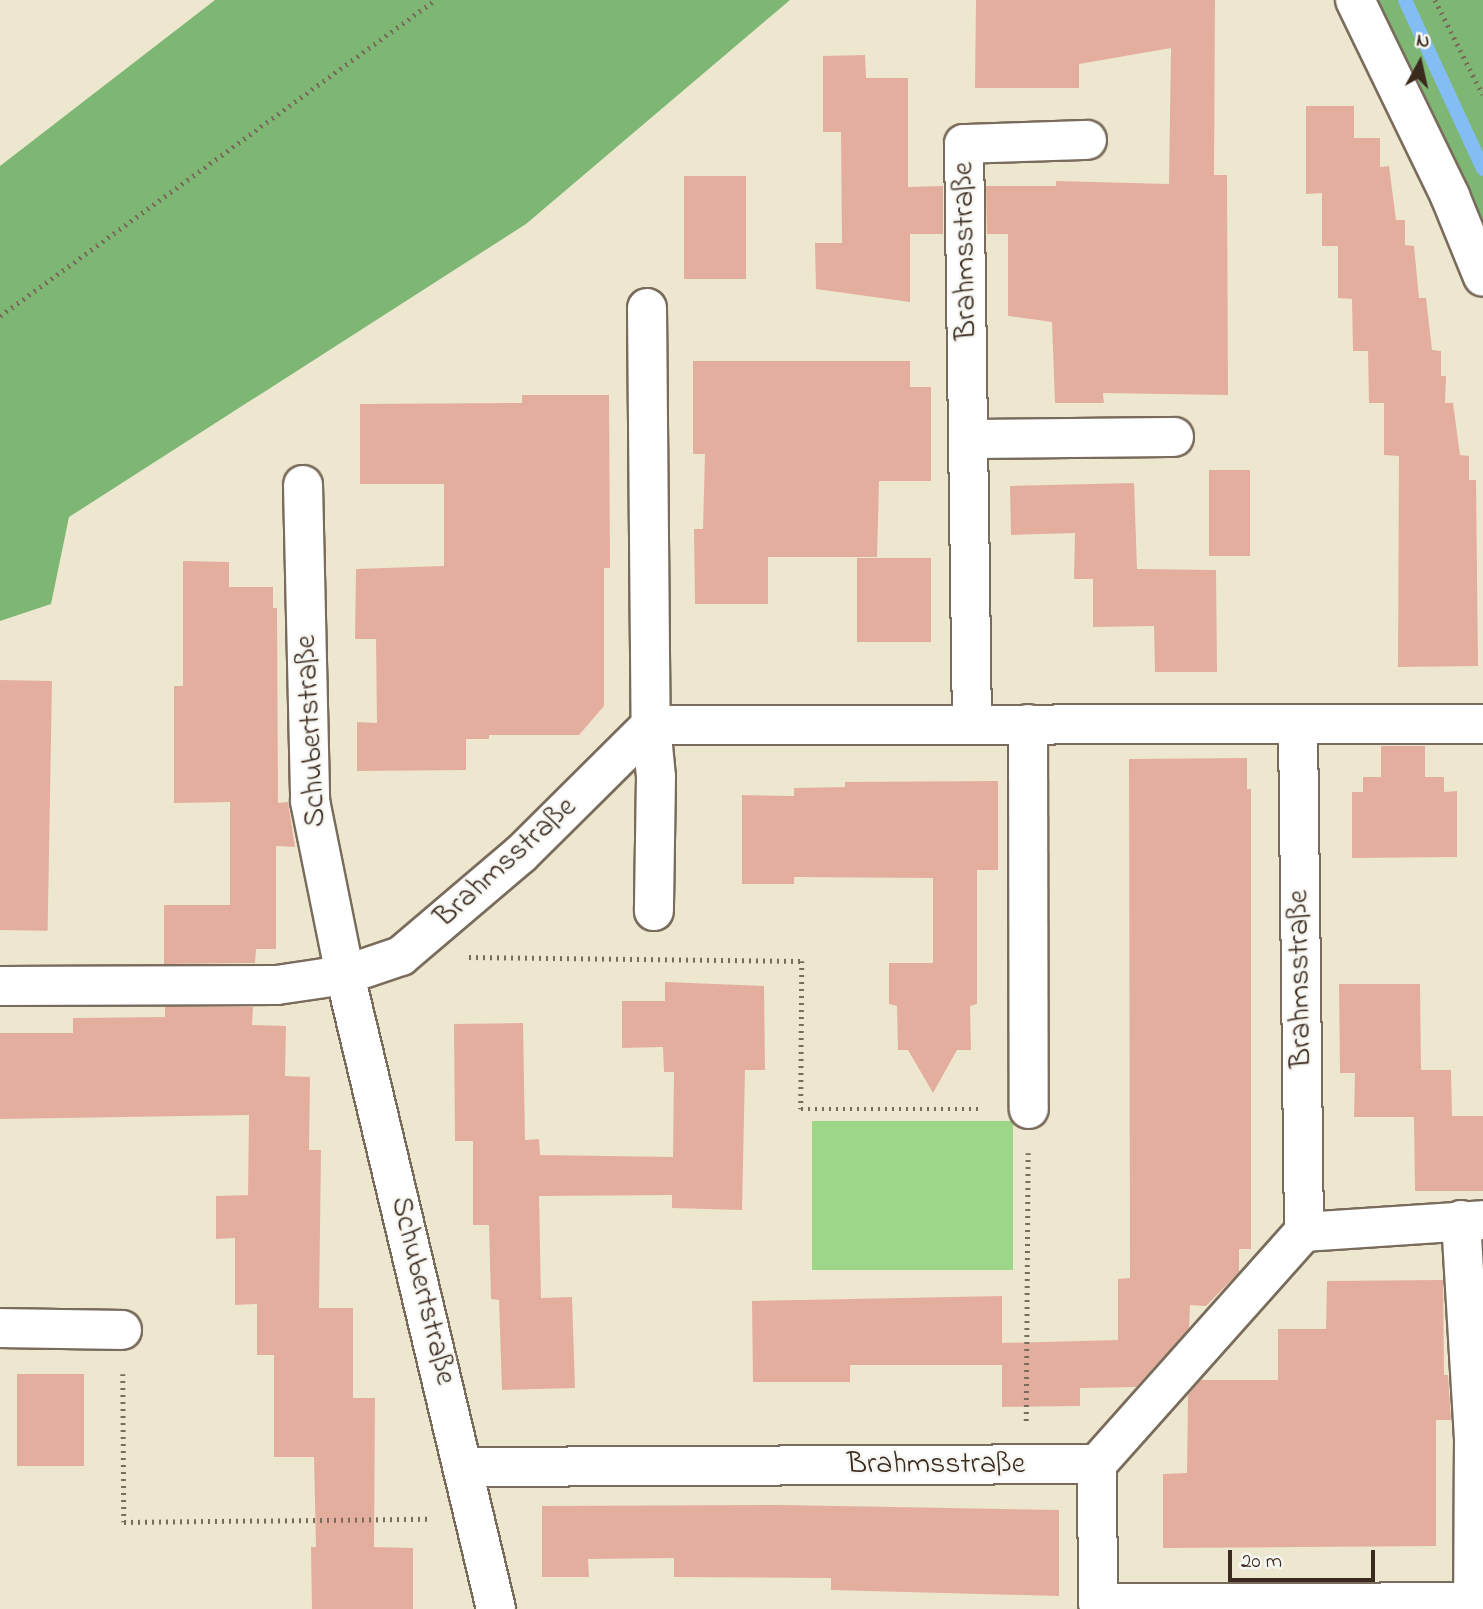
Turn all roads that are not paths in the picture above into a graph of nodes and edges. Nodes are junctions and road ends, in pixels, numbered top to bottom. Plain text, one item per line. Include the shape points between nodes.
1 (1355, 0) edge
2 (1087, 140) dead end
3 (1483, 277) edge
4 (647, 308) dead end
5 (1174, 436) dead end
6 (970, 439) junction
7 (303, 485) dead end
8 (972, 724) junction
9 (1028, 724) junction
10 (1483, 724) edge
11 (652, 725) junction
12 (1298, 727) junction
13 (654, 911) dead end
14 (345, 975) junction
15 (0, 986) edge
16 (1029, 1109) road end
17 (1472, 1220) edge
18 (1304, 1232) junction
19 (0, 1328) edge
20 (122, 1330) road end
21 (1097, 1464) junction
22 (464, 1467) junction
23 (1478, 1602) edge
24 (496, 1609) edge

1 - 3 street via 1450,196
2 - 6 street, Brahmsstraße via 964,144
4 - 11 street
5 - 6 street
6 - 8 street, Brahmsstraße
7 - 14 street, Schubertstraße via 310,801
8 - 9 street
8 - 11 street
9 - 12 street
9 - 16 street
10 - 12 street
11 - 13 street
11 - 14 street, Brahmsstraße via 521,854 401,956
12 - 18 street, Brahmsstraße
14 - 15 street via 277,985
14 - 22 street, Schubertstraße
17 - 18 street
17 - 23 street
18 - 21 street
19 - 20 street
21 - 22 street, Brahmsstraße
21 - 23 street via 1098,1603
22 - 24 street, Schubertstraße

